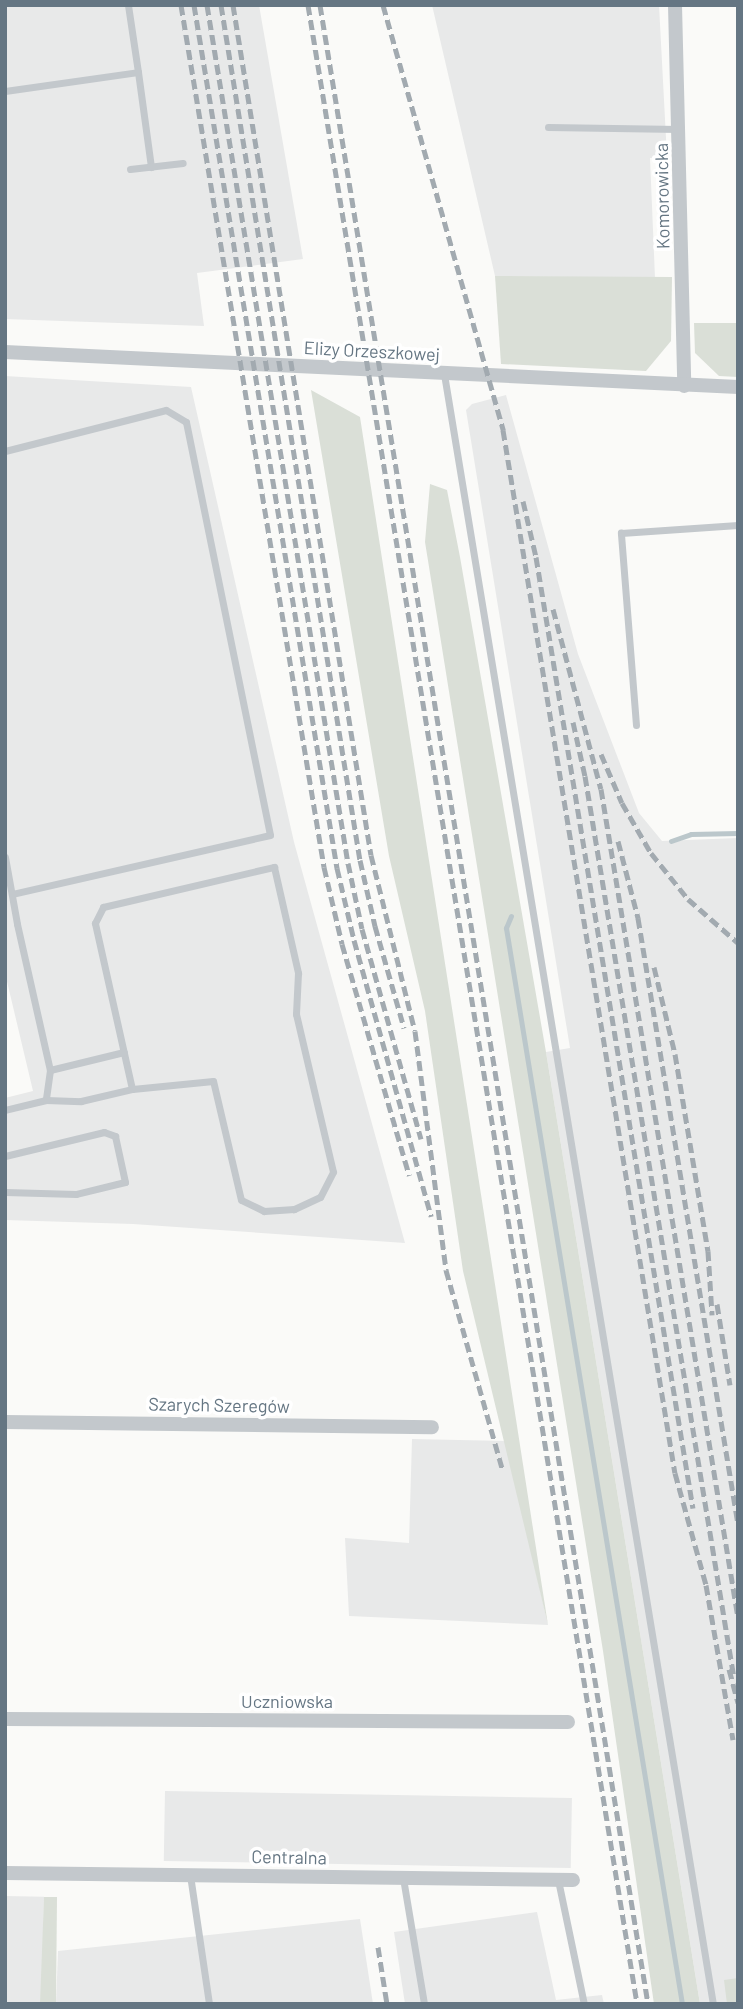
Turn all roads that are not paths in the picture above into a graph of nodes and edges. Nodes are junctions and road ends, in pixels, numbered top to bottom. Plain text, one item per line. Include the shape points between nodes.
1 (128, 5) edge
2 (675, 5) edge
3 (138, 72) junction
4 (5, 91) edge
5 (548, 127) dead end
6 (680, 129) junction
7 (183, 163) dead end
8 (151, 167) junction
9 (130, 169) dead end
10 (5, 352) edge
11 (444, 374) junction
12 (684, 386) junction
13 (738, 387) edge
14 (5, 452) edge
15 (738, 525) edge
16 (636, 725) dead end
17 (5, 857) edge
18 (13, 894) junction
19 (124, 1052) junction
20 (50, 1070) junction
21 (132, 1089) junction
22 (46, 1100) junction
23 (5, 1110) edge
24 (5, 1156) edge
25 (5, 1192) edge
26 (5, 1422) edge
27 (432, 1427) dead end
28 (642, 1501) dead end
29 (631, 1503) junction
30 (5, 1718) edge
31 (568, 1723) dead end
32 (5, 1873) edge
33 (190, 1875) junction
34 (402, 1878) junction
35 (565, 1880) joint
36 (209, 2004) edge
37 (424, 2004) edge
38 (583, 2004) edge
39 (713, 2004) edge

1 - 3 lane
2 - 6 street, Komorowicka
3 - 4 lane
3 - 8 lane
5 - 6 lane
6 - 12 street, Komorowicka
7 - 8 lane
8 - 9 lane
10 - 11 street, Elizy Orzeszkowej
11 - 12 street, Elizy Orzeszkowej
11 - 29 lane
12 - 13 street, Elizy Orzeszkowej
14 - 18 lane via 166,410 186,422 270,835
15 - 16 lane via 621,533
17 - 18 lane
18 - 20 lane
19 - 20 lane
19 - 21 lane
19 - 21 lane via 95,923 103,907 274,867 298,973 296,1014 333,1172 320,1197 295,1209 264,1211 242,1200 213,1081
20 - 22 lane
21 - 22 lane via 81,1101
22 - 23 lane
24 - 25 lane via 104,1132 115,1136 125,1182 76,1194
26 - 27 street, Szarych Szeregów
28 - 29 lane
29 - 39 lane
30 - 31 street, Uczniowska
32 - 33 street, Centralna
33 - 34 street, Centralna
33 - 36 lane
34 - 35 street, Centralna
34 - 37 lane
35 - 38 lane

